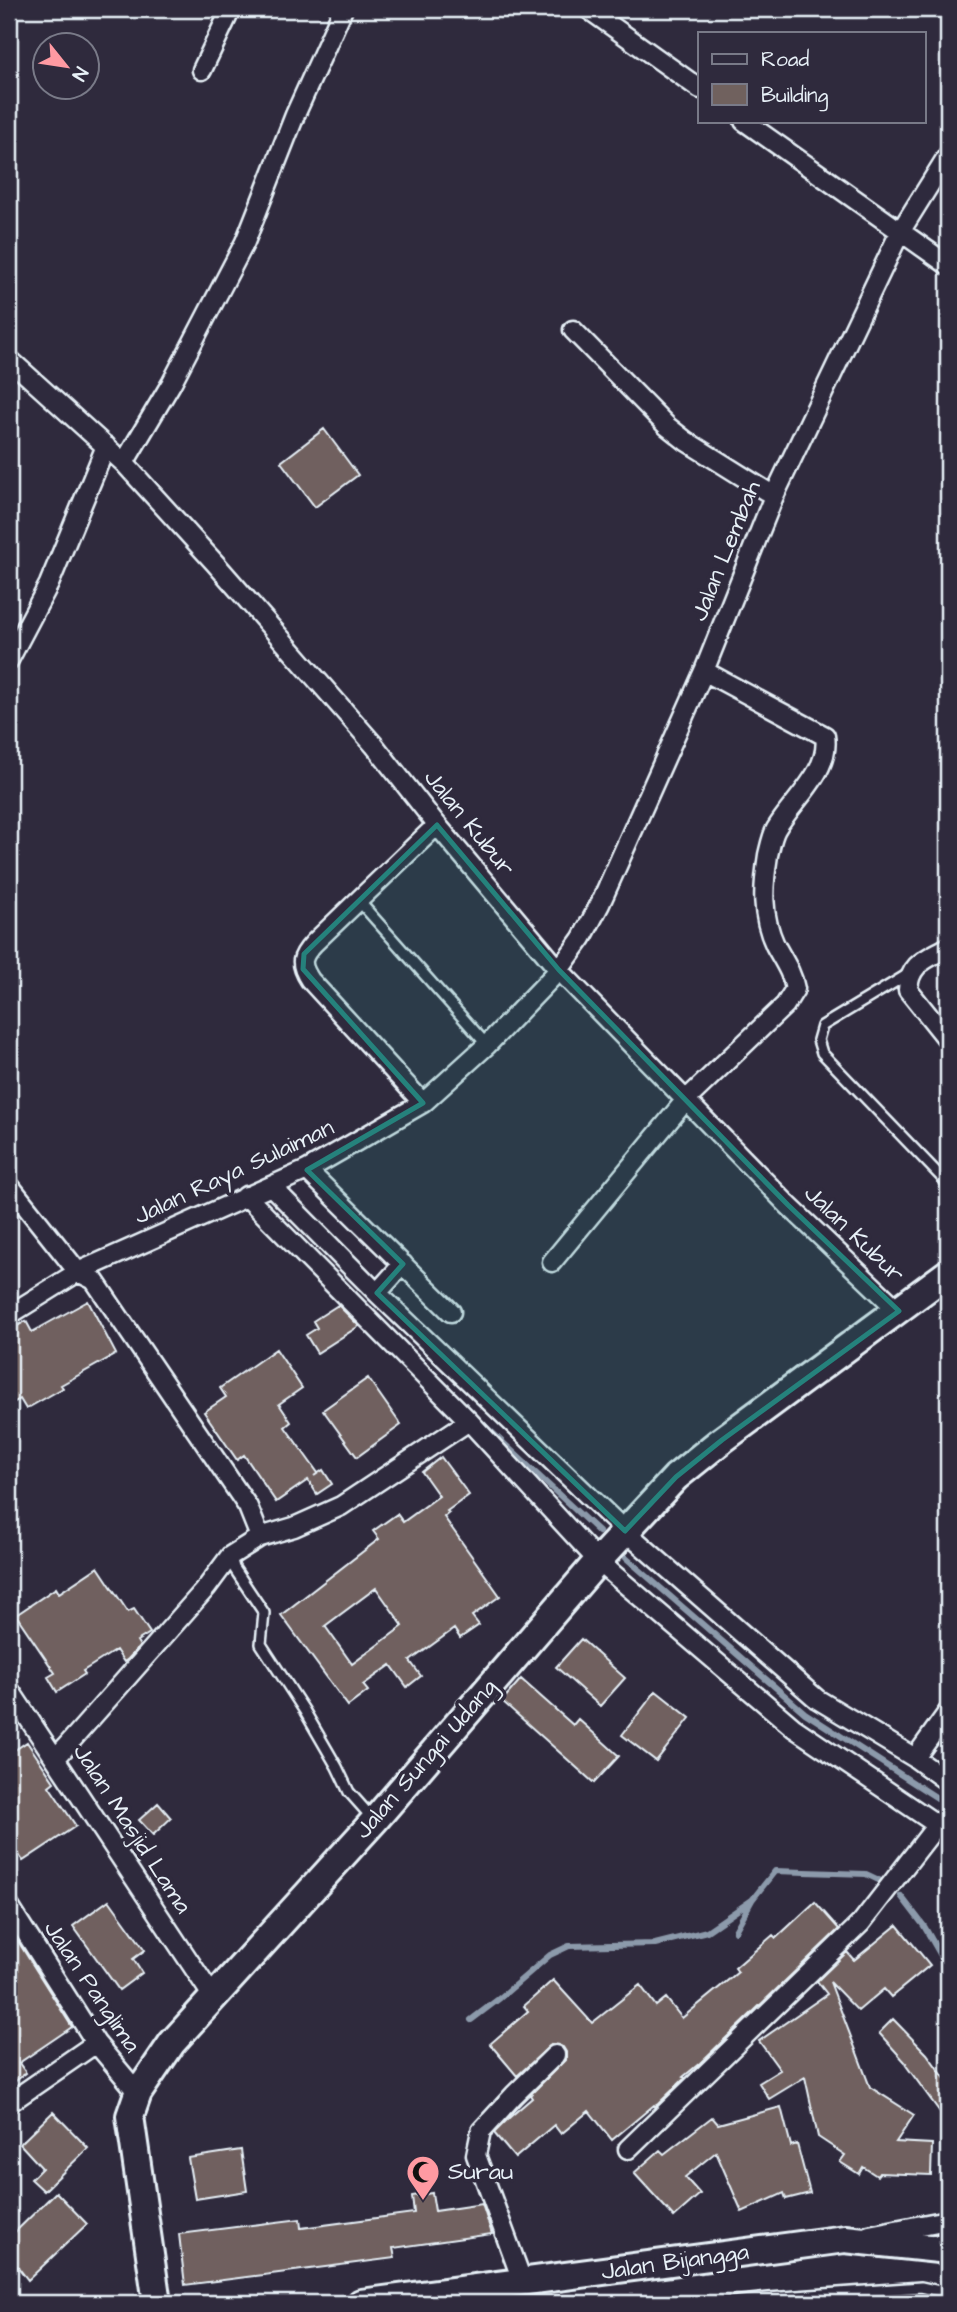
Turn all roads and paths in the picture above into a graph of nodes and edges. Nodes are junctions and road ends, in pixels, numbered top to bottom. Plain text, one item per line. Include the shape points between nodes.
1 (231, 9) edge
2 (343, 9) edge
3 (588, 9) edge
4 (202, 70) dead end
5 (698, 88) edge
6 (745, 122) edge
7 (948, 155) edge
8 (900, 232) junction
9 (948, 265) edge
10 (573, 330) dead end
11 (9, 359) edge
12 (106, 446) junction
13 (124, 463) junction
14 (774, 496) junction
15 (9, 660) edge
16 (704, 671) junction
17 (437, 825) junction
18 (358, 900) junction
19 (948, 947) edge
20 (559, 970) junction
21 (912, 972) junction
22 (948, 1040) edge
23 (487, 1045) junction
24 (685, 1101) junction
25 (423, 1103) junction
26 (307, 1170) junction
27 (948, 1184) edge
28 (9, 1185) edge
29 (271, 1186) junction
30 (246, 1196) junction
31 (552, 1262) dead end
32 (403, 1265) junction
33 (78, 1272) junction
34 (948, 1273) edge
35 (377, 1293) junction
36 (899, 1311) junction
37 (451, 1312) dead end
38 (9, 1315) edge
39 (469, 1421) junction
40 (625, 1531) junction
41 (260, 1537) junction
42 (230, 1556) junction
43 (598, 1561) junction
44 (9, 1689) edge
45 (948, 1712) edge
46 (56, 1758) junction
47 (915, 1758) junction
48 (948, 1782) edge
49 (374, 1821) junction
50 (943, 1829) edge
51 (9, 1906) edge
52 (213, 1997) junction
53 (96, 2043) junction
54 (555, 2055) dead end
55 (138, 2093) junction
56 (9, 2103) edge
57 (628, 2149) dead end
58 (948, 2220) edge
59 (845, 2239) junction
60 (948, 2250) edge
61 (512, 2290) edge
62 (948, 2293) edge
63 (157, 2303) edge
64 (361, 2303) edge
65 (723, 2303) edge

1 - 4 street
2 - 13 street via 245,242
3 - 5 street
6 - 8 street
7 - 8 street, Jalan Lembah
8 - 9 street
8 - 14 street, Jalan Lembah
10 - 14 street via 667,426
11 - 12 street, Jalan Kubur
12 - 13 street, Jalan Kubur
12 - 15 street via 48,584
13 - 17 street, Jalan Kubur via 356,724
14 - 16 street, Jalan Lembah
16 - 20 street, Jalan Lembah via 600,904
16 - 24 street via 815,729 825,736 827,750 816,774 775,831 768,854 763,912 795,989 785,1005
17 - 18 street
17 - 20 street, Jalan Kubur
18 - 23 lane
18 - 25 street via 303,954 303,969
19 - 21 street
20 - 23 street, Jalan Raya Sulaiman
20 - 24 street, Jalan Kubur
21 - 22 street via 908,990
21 - 27 lane via 822,1027 817,1040 822,1053
23 - 25 street, Jalan Raya Sulaiman
24 - 31 street
24 - 36 street, Jalan Kubur
25 - 26 street, Jalan Raya Sulaiman
26 - 29 street, Jalan Raya Sulaiman
26 - 32 street
28 - 33 street
29 - 30 street, Jalan Raya Sulaiman
29 - 35 street
30 - 33 street, Jalan Raya Sulaiman
30 - 39 street
32 - 35 street
32 - 37 street
33 - 38 street, Jalan Raya Sulaiman
33 - 41 street via 94,1280 248,1507
34 - 36 street, Jalan Sungai Udang
35 - 40 street
36 - 40 street, Jalan Sungai Udang via 676,1477
39 - 41 street via 341,1506
39 - 43 street
40 - 43 street, Jalan Sungai Udang
40 - 47 street via 817,1699
41 - 42 street
42 - 46 street
42 - 49 lane via 264,1614 261,1644 349,1792
43 - 49 street, Jalan Sungai Udang
43 - 50 street via 794,1728
44 - 46 street, Jalan Masjid Lama
45 - 47 street
46 - 52 street, Jalan Masjid Lama
47 - 48 street
49 - 52 street, Jalan Sungai Udang
50 - 57 street via 861,1923
51 - 53 street, Jalan Panglima
52 - 55 street, Jalan Sungai Udang
53 - 55 street, Jalan Panglima
53 - 56 street
54 - 61 street via 481,2131 476,2155
55 - 63 street, Jalan Sungai Udang via 130,2116
58 - 59 street
59 - 60 street, Jalan Bijangga
59 - 61 street, Jalan Bijangga
61 - 64 street, Jalan Bijangga
62 - 65 lane via 921,2287

